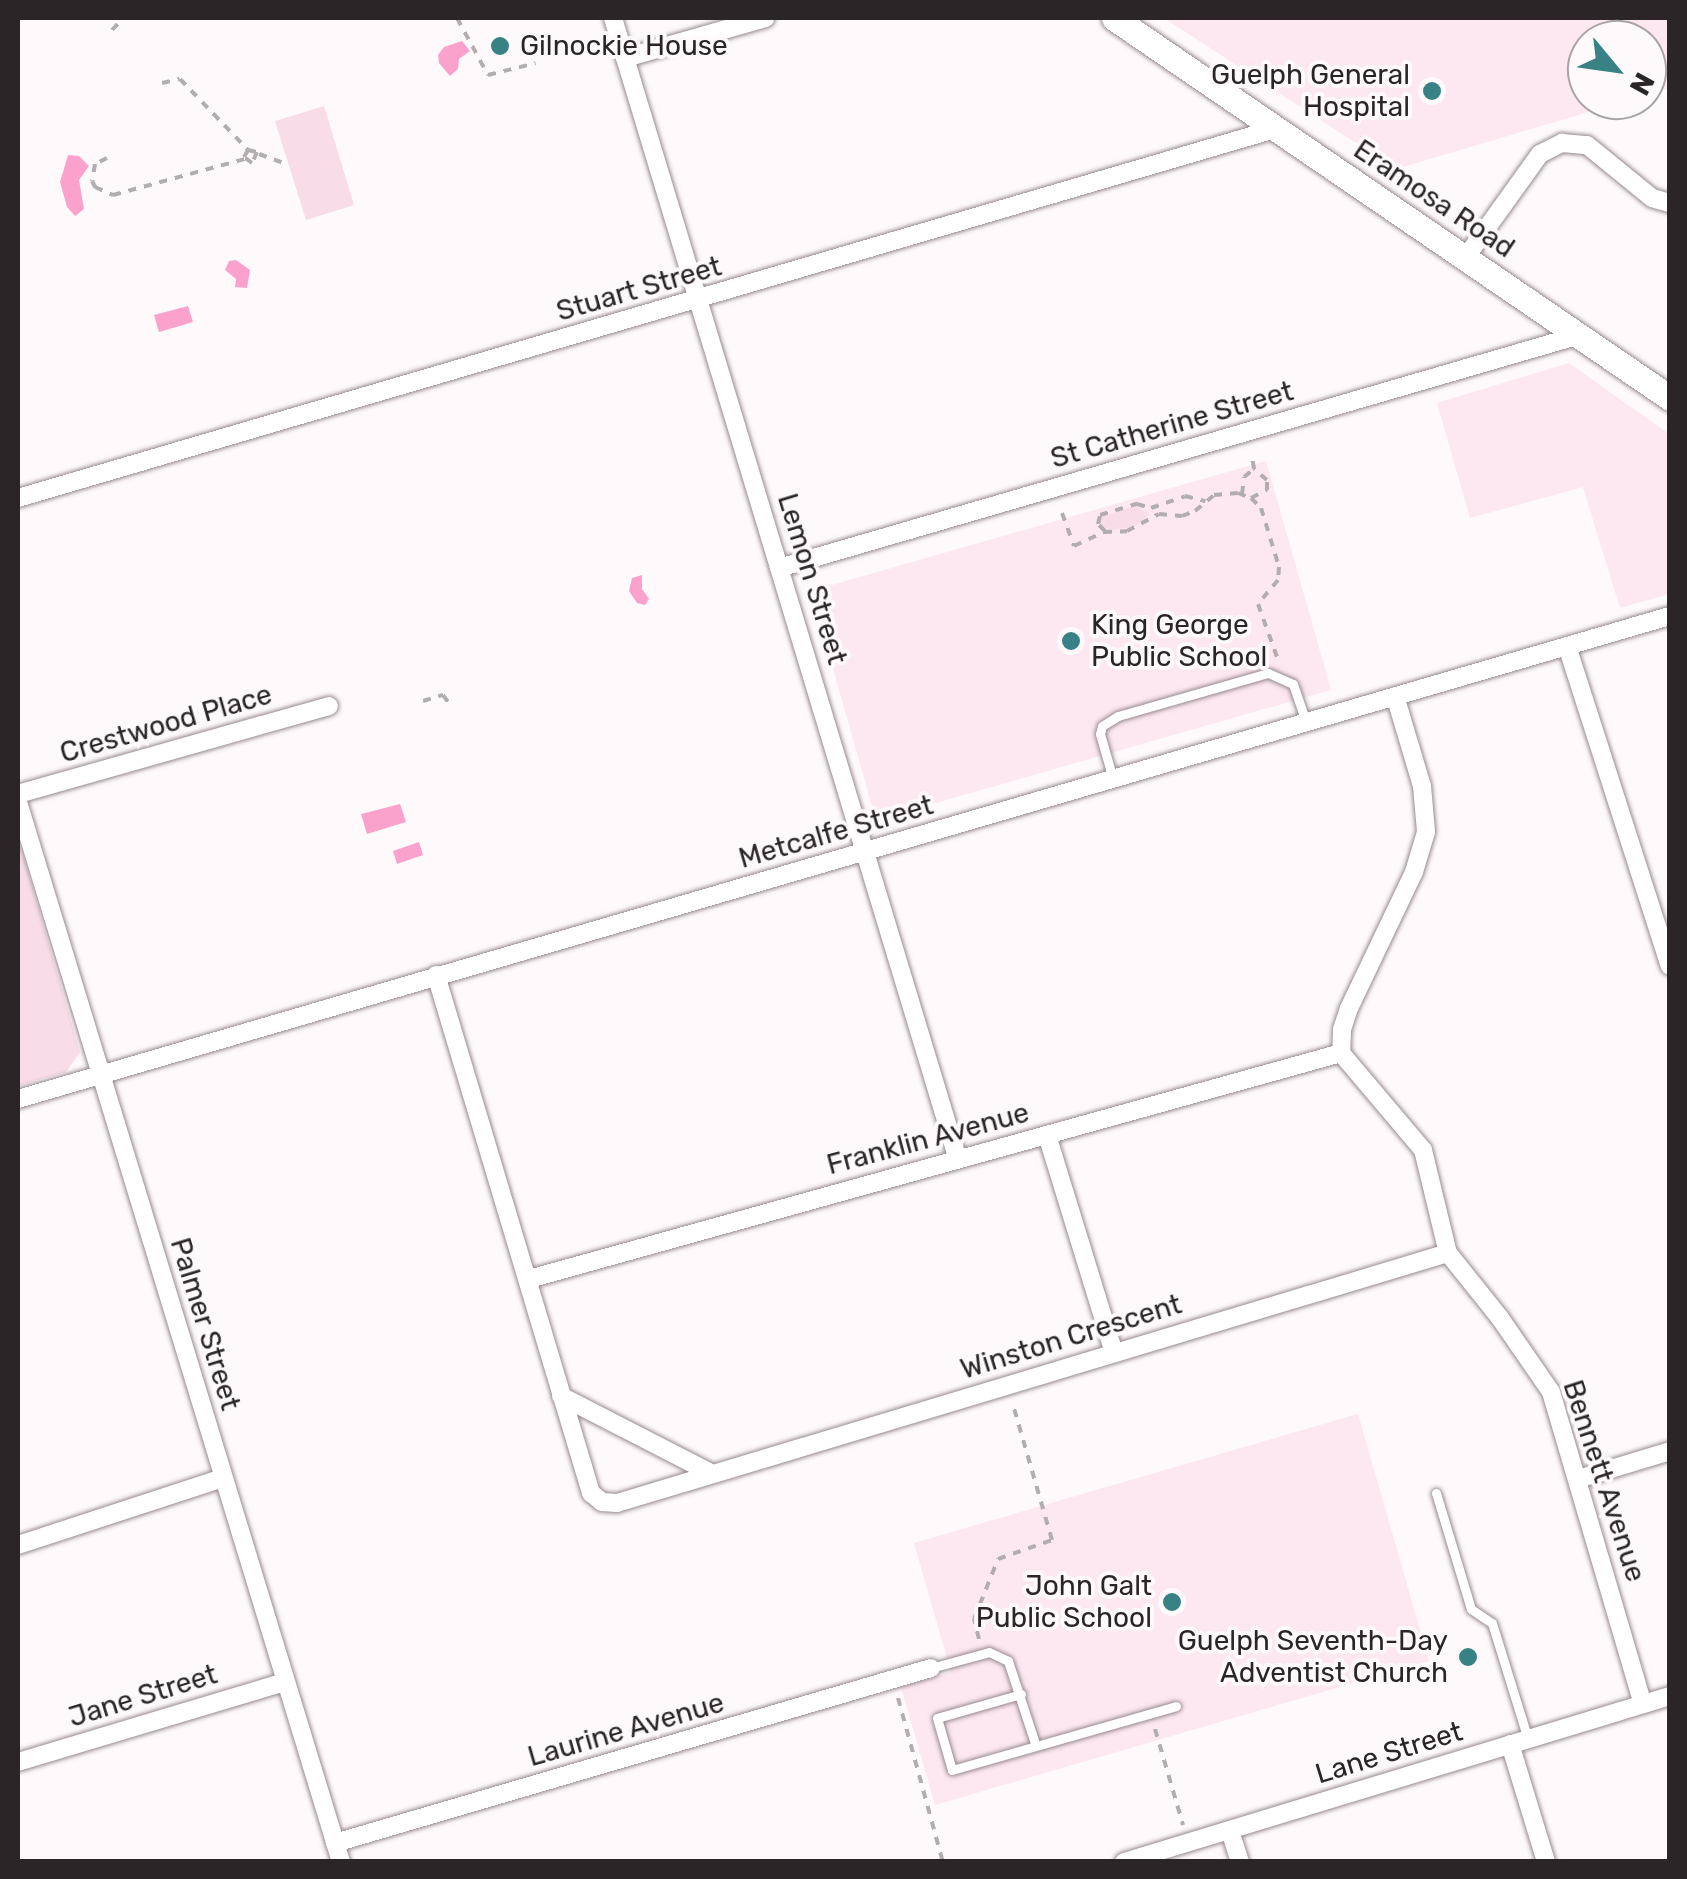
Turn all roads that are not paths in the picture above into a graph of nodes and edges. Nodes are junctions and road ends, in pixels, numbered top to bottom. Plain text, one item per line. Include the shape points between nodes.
1 (613, 18) edge
2 (765, 18) edge
3 (1114, 18) edge
4 (625, 58) junction
5 (1275, 129) junction
6 (1670, 203) edge
7 (1466, 257) junction
8 (698, 301) junction
9 (1580, 335) junction
10 (1670, 398) edge
11 (18, 498) edge
12 (779, 568) junction
13 (1670, 616) edge
14 (1567, 646) junction
15 (1396, 698) junction
16 (329, 706) dead end
17 (1307, 724) junction
18 (1113, 780) junction
19 (18, 794) edge
20 (18, 802) edge
21 (865, 853) junction
22 (1670, 966) edge
23 (436, 976) junction
24 (1341, 1053) junction
25 (99, 1076) junction
26 (18, 1099) edge
27 (1047, 1136) junction
28 (957, 1157) junction
29 (1448, 1253) junction
30 (530, 1279) junction
31 (1114, 1353) junction
32 (561, 1396) junction
33 (1670, 1451) edge
34 (711, 1474) junction
35 (224, 1478) junction
36 (1578, 1479) junction
37 (1436, 1493) dead end
38 (19, 1539) edge
39 (931, 1668) joint
40 (284, 1682) junction
41 (1021, 1694) junction
42 (1670, 1696) edge
43 (1643, 1704) junction
44 (1176, 1706) dead end
45 (1528, 1739) junction
46 (1510, 1744) junction
47 (1036, 1746) junction
48 (18, 1762) edge
49 (1230, 1830) junction
50 (336, 1842) junction
51 (341, 1862) edge
52 (1124, 1862) edge
53 (1240, 1862) edge
54 (1546, 1862) edge

1 - 4 street, Lemon Street
2 - 4 street
3 - 5 main road, Eramosa Road
4 - 8 street, Lemon Street
5 - 7 main road, Eramosa Road
5 - 8 street, Stuart Street
6 - 7 street via 1652,198 1587,145 1562,143 1540,154
7 - 9 main road, Eramosa Road
8 - 11 street, Stuart Street
8 - 12 street, Lemon Street
9 - 10 main road, Eramosa Road
9 - 12 street, St Catherine Street
12 - 21 street, Lemon Street
13 - 14 street, Metcalfe Street
14 - 15 street, Metcalfe Street
14 - 22 street
15 - 17 street, Metcalfe Street
15 - 24 street via 1422,786 1426,832 1350,1008
16 - 19 street, Crestwood Place
17 - 18 street, Metcalfe Street
17 - 18 lane via 1294,684 1268,673 1108,721 1100,734
18 - 21 street, Metcalfe Street
20 - 25 street, Palmer Street
21 - 23 street, Metcalfe Street
21 - 28 street, Lemon Street
23 - 25 street, Metcalfe Street
23 - 30 street, Winston Crescent
24 - 27 street, Franklin Avenue
24 - 29 street, Bennett Avenue via 1423,1150
25 - 26 street, Metcalfe Street
25 - 35 street, Palmer Street
27 - 28 street, Franklin Avenue
27 - 31 street
28 - 30 street, Franklin Avenue
29 - 31 street, Winston Crescent
29 - 36 street, Bennett Avenue via 1551,1392
30 - 32 street, Winston Crescent
31 - 34 street, Winston Crescent
32 - 34 street
32 - 34 street, Winston Crescent via 591,1493 602,1502
33 - 36 street
35 - 38 street
35 - 40 street, Palmer Street
36 - 43 street, Bennett Avenue
37 - 45 lane via 1471,1609 1492,1623
39 - 41 lane via 983,1654 1008,1660
39 - 50 street, Laurine Avenue
40 - 48 street, Jane Street
40 - 50 street, Palmer Street
41 - 47 lane
41 - 47 lane via 937,1718 952,1770
42 - 43 street, Lane Street
43 - 45 street, Lane Street
44 - 47 lane
45 - 46 street, Lane Street
46 - 49 street, Lane Street
46 - 54 street
49 - 52 street, Lane Street
49 - 53 street
50 - 51 street, Palmer Street

